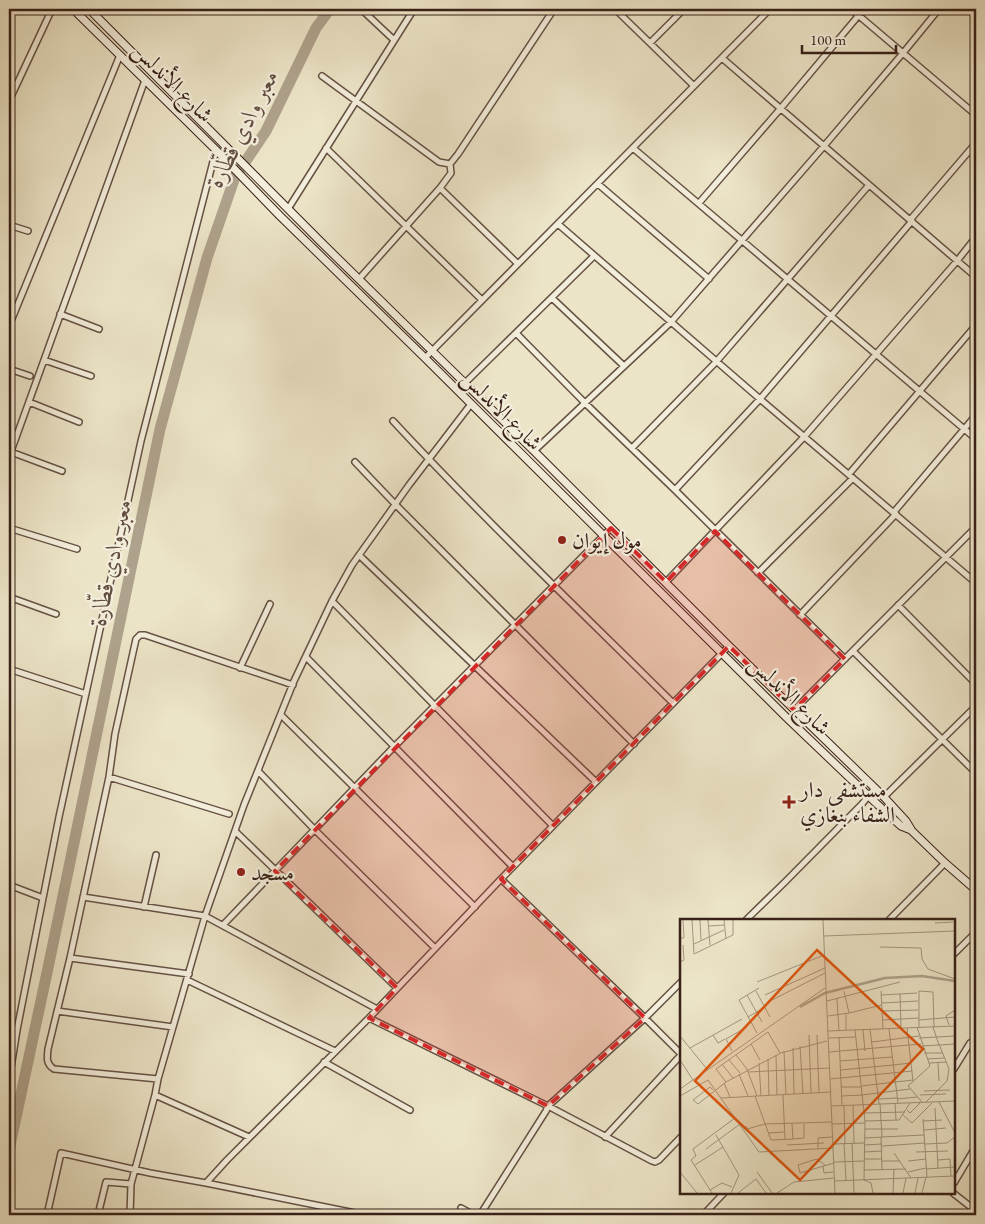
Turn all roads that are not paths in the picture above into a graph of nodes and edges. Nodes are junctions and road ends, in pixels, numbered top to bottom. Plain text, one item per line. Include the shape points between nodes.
1 (52, 9) edge
2 (73, 9) edge
3 (89, 9) edge
4 (361, 9) edge
5 (414, 9) edge
6 (554, 9) edge
7 (614, 9) edge
8 (684, 9) edge
9 (770, 9) edge
10 (851, 9) edge
11 (864, 9) edge
12 (939, 9) edge
13 (858, 15) junction
14 (394, 40) junction
15 (650, 43) junction
16 (903, 53) junction
17 (120, 55) junction
18 (722, 58) junction
19 (322, 76) dead end
20 (145, 80) junction
21 (694, 86) junction
22 (356, 100) junction
23 (9, 101) edge
24 (781, 108) junction
25 (976, 115) edge
26 (976, 143) edge
27 (824, 146) junction
28 (326, 148) junction
29 (633, 148) junction
30 (216, 150) junction
31 (450, 164) junction
32 (598, 184) junction
33 (869, 185) junction
34 (440, 188) junction
35 (699, 203) junction
36 (288, 209) junction
37 (911, 221) junction
38 (558, 224) junction
39 (9, 226) edge
40 (406, 226) junction
41 (28, 231) dead end
42 (976, 237) edge
43 (742, 241) junction
44 (594, 256) junction
45 (957, 261) junction
46 (518, 264) junction
47 (976, 277) edge
48 (359, 279) junction
49 (709, 279) junction
50 (787, 279) junction
51 (552, 298) junction
52 (482, 300) junction
53 (60, 314) junction
54 (830, 316) junction
55 (671, 322) junction
56 (976, 325) edge
57 (9, 326) edge
58 (99, 329) dead end
59 (516, 333) junction
60 (433, 351) junction
61 (876, 354) junction
62 (425, 358) junction
63 (44, 360) junction
64 (716, 362) junction
65 (624, 366) junction
66 (9, 369) edge
67 (30, 376) dead end
68 (91, 376) dead end
69 (465, 383) junction
70 (919, 391) junction
71 (760, 399) junction
72 (29, 402) junction
73 (585, 403) junction
74 (471, 404) junction
75 (976, 415) edge
76 (393, 420) dead end
77 (79, 422) dead end
78 (964, 429) junction
79 (804, 437) junction
80 (976, 439) edge
81 (632, 448) junction
82 (534, 451) junction
83 (10, 455) edge
84 (429, 459) junction
85 (356, 462) dead end
86 (62, 471) dead end
87 (851, 476) junction
88 (675, 490) junction
89 (396, 505) junction
90 (895, 513) junction
91 (976, 527) edge
92 (9, 528) edge
93 (611, 528) junction
94 (715, 531) junction
95 (604, 535) junction
96 (77, 549) dead end
97 (360, 555) junction
98 (947, 557) junction
99 (758, 573) junction
100 (666, 582) junction
101 (976, 583) edge
102 (554, 585) junction
103 (9, 597) edge
104 (332, 601) junction
105 (270, 604) dead end
106 (898, 606) junction
107 (56, 614) dead end
108 (800, 615) junction
109 (515, 624) junction
110 (730, 646) junction
111 (853, 651) junction
112 (722, 653) junction
113 (306, 657) junction
114 (845, 659) junction
115 (474, 666) junction
116 (240, 668) junction
117 (9, 669) edge
118 (976, 684) edge
119 (293, 685) junction
120 (86, 694) junction
121 (673, 703) junction
122 (435, 706) junction
123 (976, 706) edge
124 (794, 710) junction
125 (281, 715) junction
126 (942, 740) junction
127 (634, 744) junction
128 (395, 746) junction
129 (258, 771) junction
130 (976, 773) edge
131 (108, 777) junction
132 (596, 782) junction
133 (355, 788) junction
134 (875, 788) junction
135 (868, 796) junction
136 (884, 797) junction
137 (230, 814) dead end
138 (553, 826) junction
139 (315, 830) junction
140 (235, 831) junction
141 (912, 831) junction
142 (156, 855) dead end
143 (945, 863) junction
144 (514, 866) junction
145 (275, 871) junction
146 (501, 880) junction
147 (9, 885) edge
148 (976, 890) edge
149 (82, 897) junction
150 (43, 898) junction
151 (144, 907) junction
152 (475, 907) junction
153 (205, 916) junction
154 (747, 919) edge
155 (890, 919) edge
156 (223, 926) junction
157 (976, 932) edge
158 (435, 948) junction
159 (955, 953) edge
160 (70, 958) junction
161 (188, 977) junction
162 (680, 983) edge
163 (397, 988) junction
164 (377, 1009) junction
165 (57, 1011) junction
166 (369, 1018) junction
167 (645, 1018) junction
168 (173, 1027) junction
169 (976, 1042) edge
170 (335, 1051) junction
171 (680, 1054) edge
172 (680, 1056) edge
173 (324, 1062) junction
174 (955, 1067) edge
175 (158, 1079) junction
176 (9, 1080) edge
177 (155, 1095) junction
178 (548, 1106) junction
179 (410, 1110) dead end
180 (606, 1137) junction
181 (249, 1138) junction
182 (680, 1138) edge
183 (976, 1146) edge
184 (134, 1169) junction
185 (955, 1181) edge
186 (206, 1183) junction
187 (131, 1184) junction
188 (723, 1194) edge
189 (954, 1194) edge
190 (461, 1208) dead end
191 (976, 1211) edge
192 (47, 1215) edge
193 (98, 1215) edge
194 (130, 1215) edge
195 (365, 1215) edge
196 (474, 1215) edge
197 (480, 1215) edge
198 (703, 1215) edge

1 - 23 street
2 - 17 main road, شارع الأندلس
3 - 36 main road, شارع الأندلس
4 - 14 street
5 - 14 street
6 - 31 street
7 - 15 street
8 - 15 street
9 - 18 street
10 - 13 street
11 - 13 street
12 - 16 street
13 - 16 street
13 - 24 street
14 - 22 street
15 - 21 street
16 - 25 street
16 - 27 street
17 - 20 main road, شارع الأندلس
17 - 57 street
18 - 21 street
18 - 24 street
19 - 22 street
20 - 30 main road, شارع الأندلس
20 - 53 street
21 - 29 street
22 - 28 street
22 - 31 street via 439,162
24 - 27 street
24 - 35 street
26 - 37 street
27 - 33 street
27 - 43 street
28 - 36 street
28 - 40 street
29 - 32 street
29 - 35 street
30 - 62 main road, شارع الأندلس
30 - 120 street via 141,442
31 - 34 street via 451,172
32 - 38 street
32 - 49 street
33 - 37 street
33 - 50 street
34 - 40 street
34 - 46 street
35 - 43 street
36 - 48 main road, شارع الأندلس
37 - 45 street
37 - 54 street
38 - 44 street
38 - 46 street
39 - 41 street
40 - 48 street
40 - 52 street
42 - 45 street
43 - 49 street
43 - 50 street
44 - 51 street
44 - 55 street
45 - 47 street
45 - 61 street
46 - 52 street
48 - 60 main road, شارع الأندلس
49 - 55 street
50 - 54 street
50 - 64 street
51 - 59 street
51 - 65 street
52 - 60 street
53 - 58 street
53 - 63 street
54 - 61 street
54 - 71 street
55 - 64 street
55 - 65 street
56 - 70 street
59 - 69 street
59 - 73 street
60 - 62 street
60 - 69 main road, شارع الأندلس
61 - 70 street
61 - 79 street
62 - 74 main road, شارع الأندلس
63 - 68 street
63 - 72 street
64 - 71 street
64 - 81 street
65 - 73 street
66 - 67 street
69 - 82 main road, شارع الأندلس
70 - 78 street
70 - 87 street
71 - 79 street
71 - 88 street
72 - 77 street
72 - 83 street
73 - 81 street
73 - 82 street
74 - 84 street
74 - 95 main road, شارع الأندلس
75 - 78 street
76 - 84 street
78 - 80 street
78 - 90 street
79 - 87 street
79 - 94 street
81 - 88 street
82 - 93 main road, شارع الأندلس
83 - 86 street
84 - 89 street
84 - 102 street
85 - 89 street
87 - 90 street
87 - 99 street
88 - 94 street
89 - 97 street
89 - 109 street
90 - 98 street
90 - 108 street
91 - 98 street
92 - 96 street
93 - 95 street
93 - 100 main road, شارع الأندلس
94 - 99 street
94 - 100 street
95 - 102 street
95 - 112 main road, شارع الأندلس
97 - 104 street
97 - 115 street
98 - 101 street
98 - 106 street
99 - 108 street
100 - 110 main road, شارع الأندلس
102 - 109 street
102 - 121 street
103 - 107 street
104 - 113 street
104 - 122 street
105 - 116 street
106 - 111 street
106 - 118 street
108 - 114 street
109 - 115 street
109 - 127 street
110 - 112 street
110 - 124 main road, شارع الأندلس
111 - 114 street
111 - 126 street
112 - 121 street
112 - 135 main road, شارع الأندلس
113 - 119 street
113 - 128 street
114 - 124 street
115 - 122 street
115 - 132 street
116 - 119 street
116 - 131 street via 140,636 136,640
117 - 120 street
119 - 125 street
120 - 150 street
121 - 127 street
122 - 128 street
122 - 138 street
123 - 126 street
124 - 134 main road, شارع الأندلس
125 - 129 street
125 - 133 street
126 - 130 street
126 - 136 street
127 - 132 street
128 - 133 street
128 - 144 street
129 - 139 street
129 - 140 street
131 - 137 street
131 - 149 street
132 - 138 street
133 - 139 street
133 - 152 street
134 - 135 street
134 - 136 main road, شارع الأندلس
135 - 141 main road, شارع الأندلس via 901,826
135 - 154 street
136 - 141 main road, شارع الأندلس
138 - 144 street
139 - 145 street
139 - 158 street
140 - 145 street
140 - 153 street
141 - 143 main road, شارع الأندلس
142 - 151 street
143 - 148 main road, شارع الأندلس
143 - 155 street
144 - 146 street
145 - 156 street
145 - 163 street
146 - 152 street
146 - 167 street
147 - 150 street
149 - 151 street
149 - 160 street
150 - 176 street
151 - 153 street
152 - 158 street
153 - 156 street
153 - 161 street
156 - 164 street
157 - 159 street
158 - 163 street
160 - 161 street
160 - 165 street
161 - 168 street
161 - 170 street
162 - 167 street
163 - 164 street
164 - 166 street
165 - 168 street
165 - 175 street via 48,1048 49,1066
166 - 170 street
166 - 178 street
167 - 171 street
167 - 178 street
168 - 175 street
169 - 174 street via 970,1043
170 - 173 street
172 - 180 street
173 - 179 street
173 - 181 street
175 - 177 street
177 - 181 street
177 - 184 street
178 - 180 street
178 - 197 street
180 - 182 street via 655,1162
181 - 186 street
183 - 185 street
184 - 186 street
184 - 187 street
184 - 192 street via 61,1153
186 - 195 street
187 - 193 street via 106,1182
187 - 194 street
188 - 198 street
189 - 191 street
190 - 196 street

